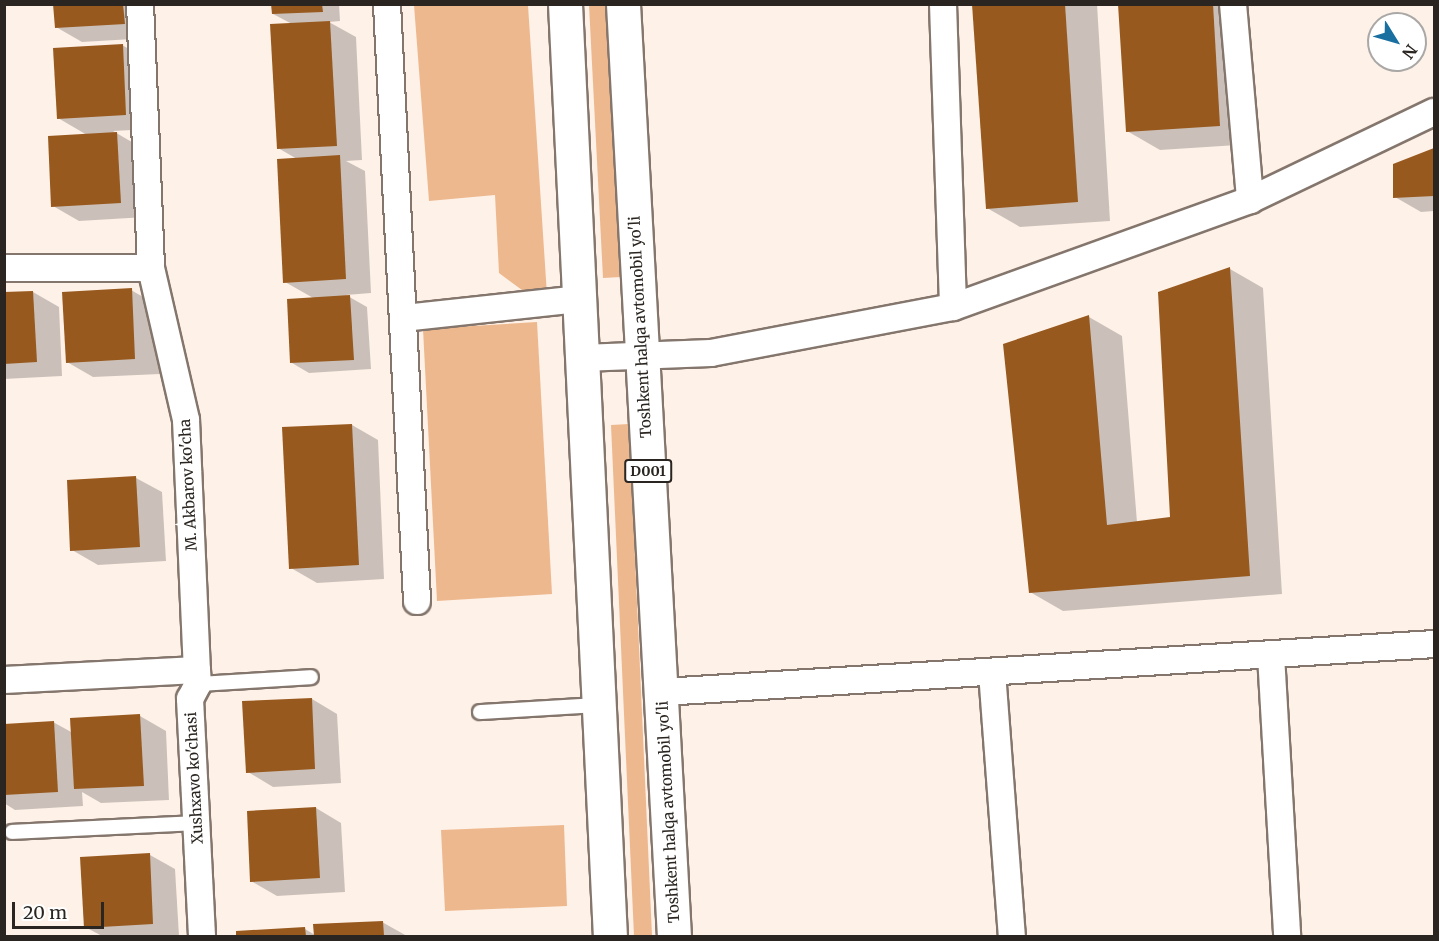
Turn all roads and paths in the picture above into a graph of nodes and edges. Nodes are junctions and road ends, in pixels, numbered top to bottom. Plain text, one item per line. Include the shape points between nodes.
1 (140, 4) edge
2 (387, 4) edge
3 (566, 4) edge
4 (623, 4) edge
5 (943, 4) edge
6 (1233, 4) edge
7 (1434, 112) edge
8 (1250, 200) junction
9 (4, 268) edge
10 (151, 268) junction
11 (579, 299) junction
12 (953, 307) junction
13 (404, 318) junction
14 (582, 358) junction
15 (641, 359) junction
16 (417, 601) dead end
17 (1434, 644) edge
18 (1270, 655) junction
19 (992, 672) junction
20 (198, 677) junction
21 (311, 677) dead end
22 (4, 680) edge
23 (663, 692) junction
24 (599, 705) junction
25 (480, 712) dead end
26 (196, 823) junction
27 (12, 832) dead end
28 (202, 936) edge
29 (610, 936) edge
30 (674, 936) edge
31 (1012, 936) edge
32 (1287, 936) edge

1 - 10 street, M. Akbarov ko'cha
2 - 13 street
3 - 11 highway
4 - 15 highway, Toshkent halqa avtomobil yo'li / D001
5 - 12 street
6 - 8 street
7 - 8 street
8 - 12 street
9 - 10 street
10 - 20 street, M. Akbarov ko'cha via 186,420
11 - 13 street
11 - 14 highway
12 - 15 street via 711,353
13 - 16 street
14 - 15 street
14 - 24 highway
15 - 23 highway, Toshkent halqa avtomobil yo'li / D001
17 - 18 street
18 - 19 street
18 - 32 street
19 - 23 street
19 - 31 street
20 - 21 lane
20 - 22 street
20 - 26 street, Xushxavo ko'chasi via 190,699
23 - 30 highway, Toshkent halqa avtomobil yo'li / D001
24 - 25 lane
24 - 29 highway
26 - 27 lane
26 - 28 street, Xushxavo ko'chasi

